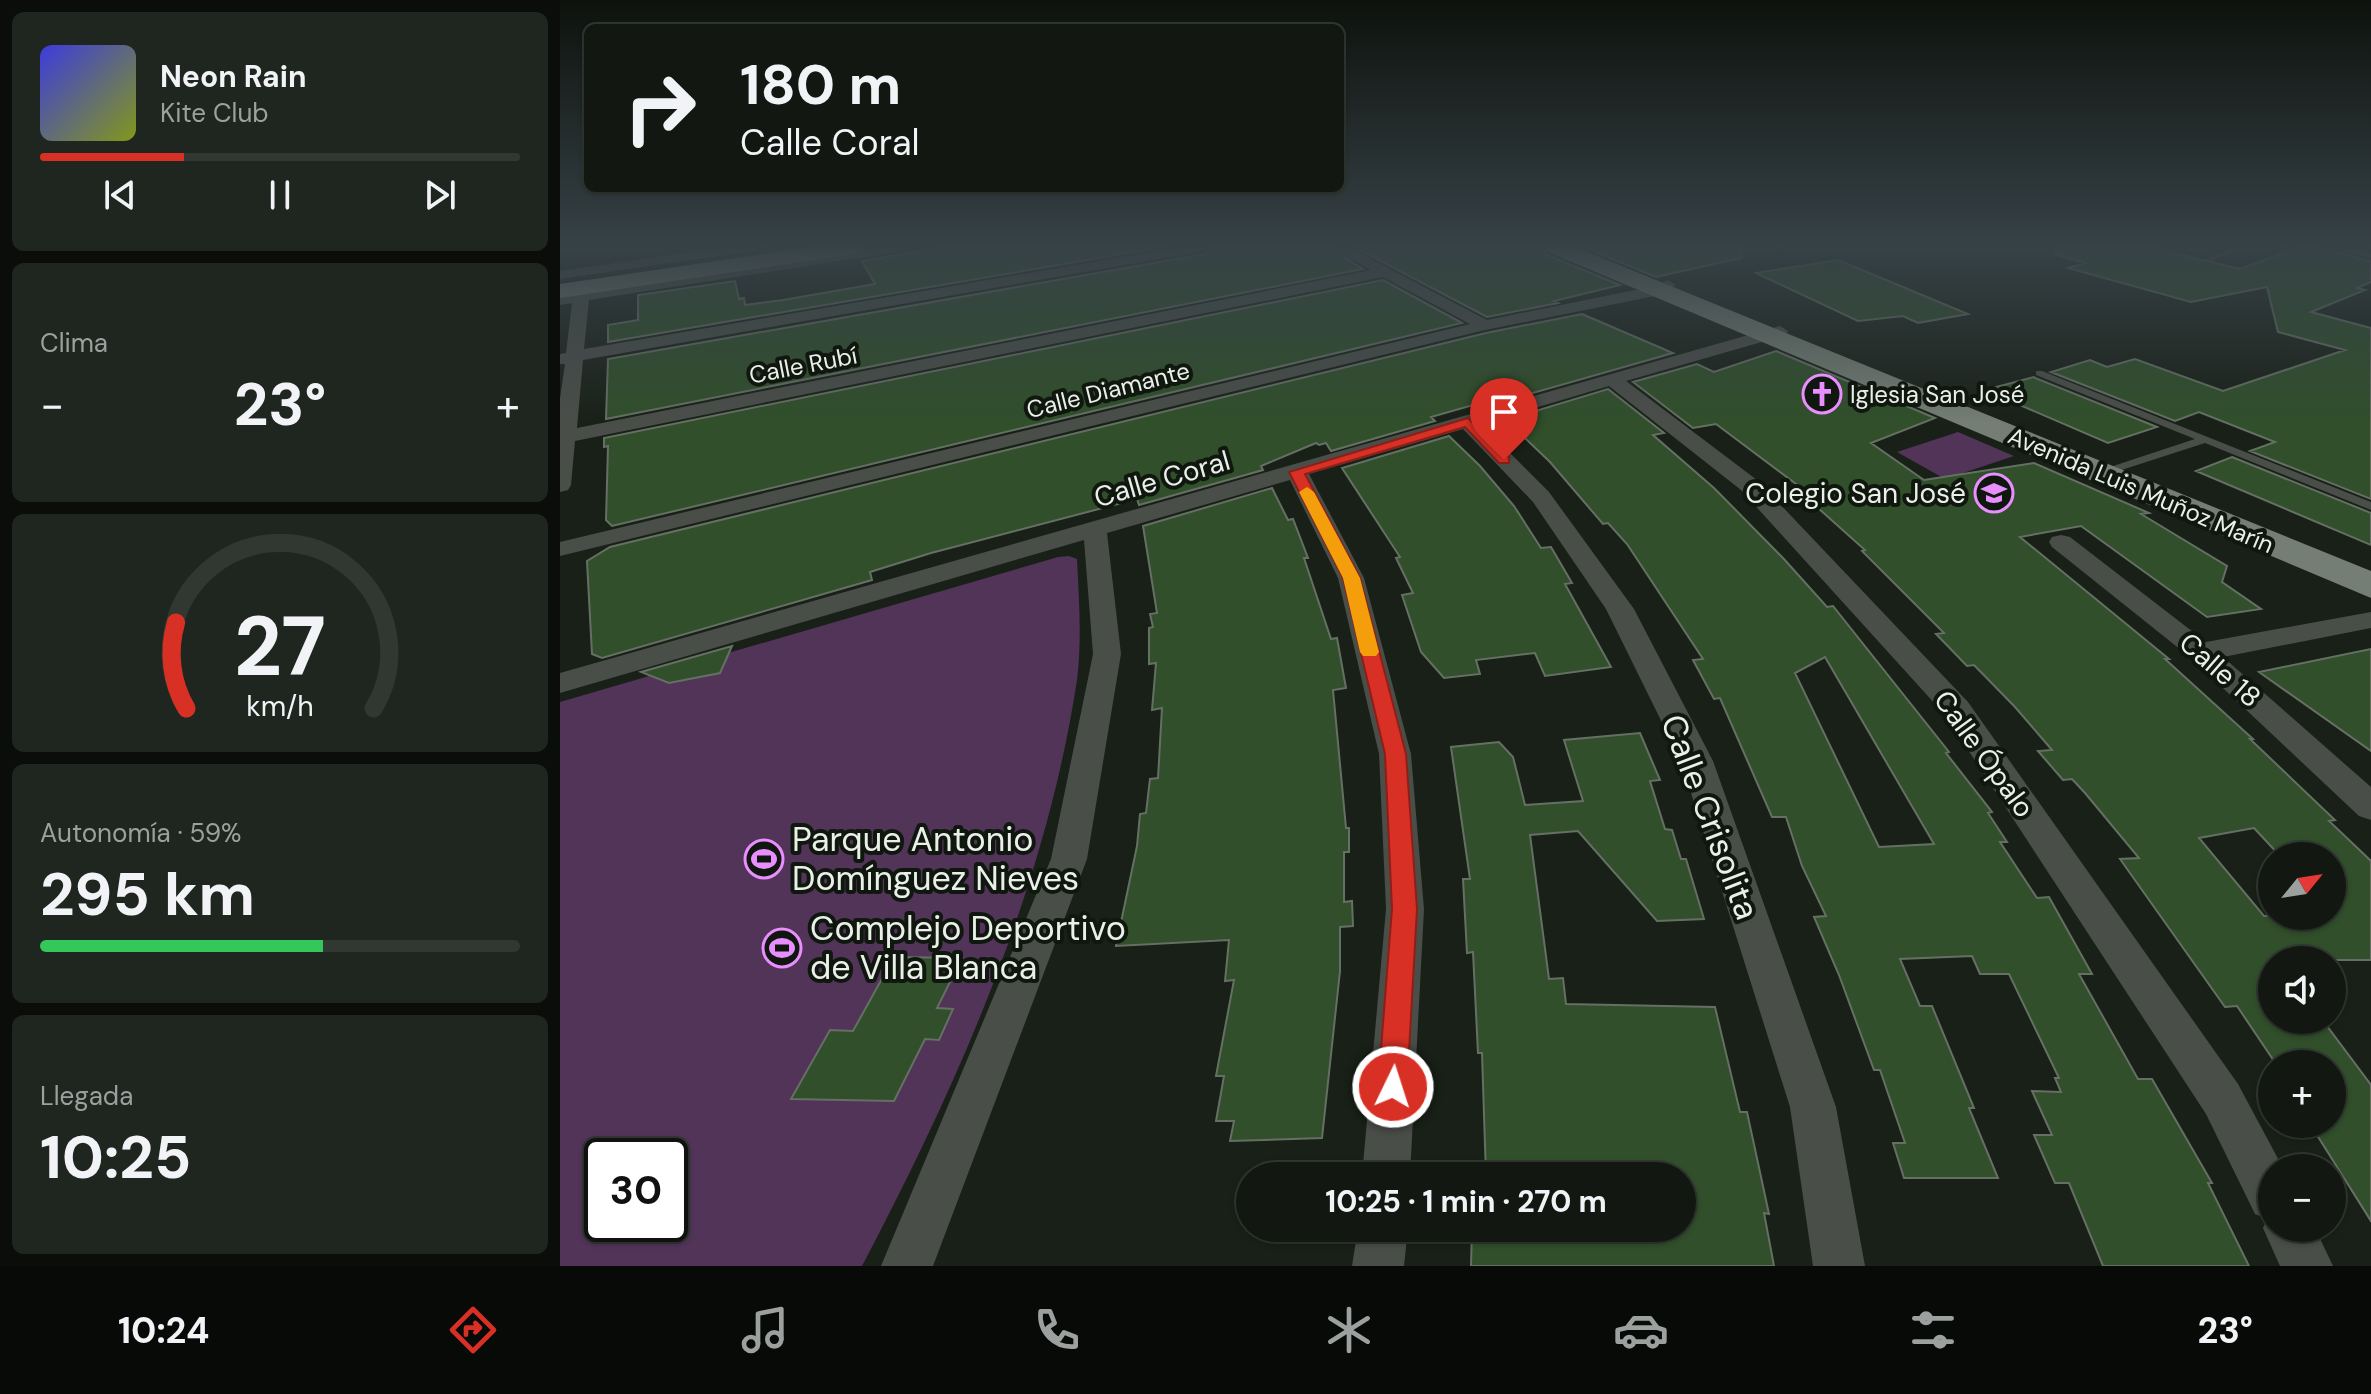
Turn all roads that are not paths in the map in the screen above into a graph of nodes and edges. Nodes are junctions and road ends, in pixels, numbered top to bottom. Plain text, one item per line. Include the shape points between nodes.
1 (566, 306) edge
2 (865, 306) edge
3 (1216, 306) edge
4 (1449, 306) edge
5 (1577, 306) edge
6 (1709, 306) edge
7 (1485, 325) junction
8 (1775, 333) junction
9 (567, 358) edge
10 (2039, 373) dead end
11 (1612, 380) junction
12 (1468, 422) junction
13 (563, 438) edge
14 (2204, 440) junction
15 (2110, 471) junction
16 (1297, 472) junction
17 (560, 485) edge
18 (2371, 506) edge
19 (1095, 530) junction
20 (2061, 542) dead end
21 (560, 549) edge
22 (2371, 572) edge
23 (2371, 586) edge
24 (2371, 620) edge
25 (2201, 652) junction
26 (560, 683) edge
27 (2371, 807) edge
28 (1387, 1162) edge
29 (2258, 1170) edge
30 (1381, 1242) edge
31 (2295, 1242) edge
32 (907, 1266) edge
33 (1378, 1266) edge
34 (1839, 1266) edge
35 (2307, 1266) edge

1 - 9 street
2 - 9 street
3 - 13 street, Calle Rubí
4 - 7 street
5 - 7 street, Calle Diamante
6 - 8 main road, Avenida Luis Muñoz Marín
7 - 21 street, Calle Diamante
8 - 11 street, Calle Coral
8 - 15 main road, Avenida Luis Muñoz Marín
9 - 13 street
10 - 14 lane
11 - 12 street, Calle Coral
11 - 29 street, Calle Ópalo via 1749,485 1957,709 2222,1099
12 - 16 street, Calle Coral
12 - 34 street, Calle Crisolita via 1541,497 1620,609 1697,761 1813,1107
13 - 17 street
14 - 15 lane
14 - 18 lane
15 - 22 main road, Avenida Luis Muñoz Marín
15 - 23 main road, Avenida Luis Muñoz Marín
16 - 19 street, Calle Coral
16 - 28 street via 1351,578 1395,754 1405,909
19 - 26 street, Calle Coral
19 - 32 street via 1107,654 1069,859
20 - 25 street, Calle 18
24 - 25 street
25 - 27 street, Calle 18
30 - 33 street
31 - 35 street

